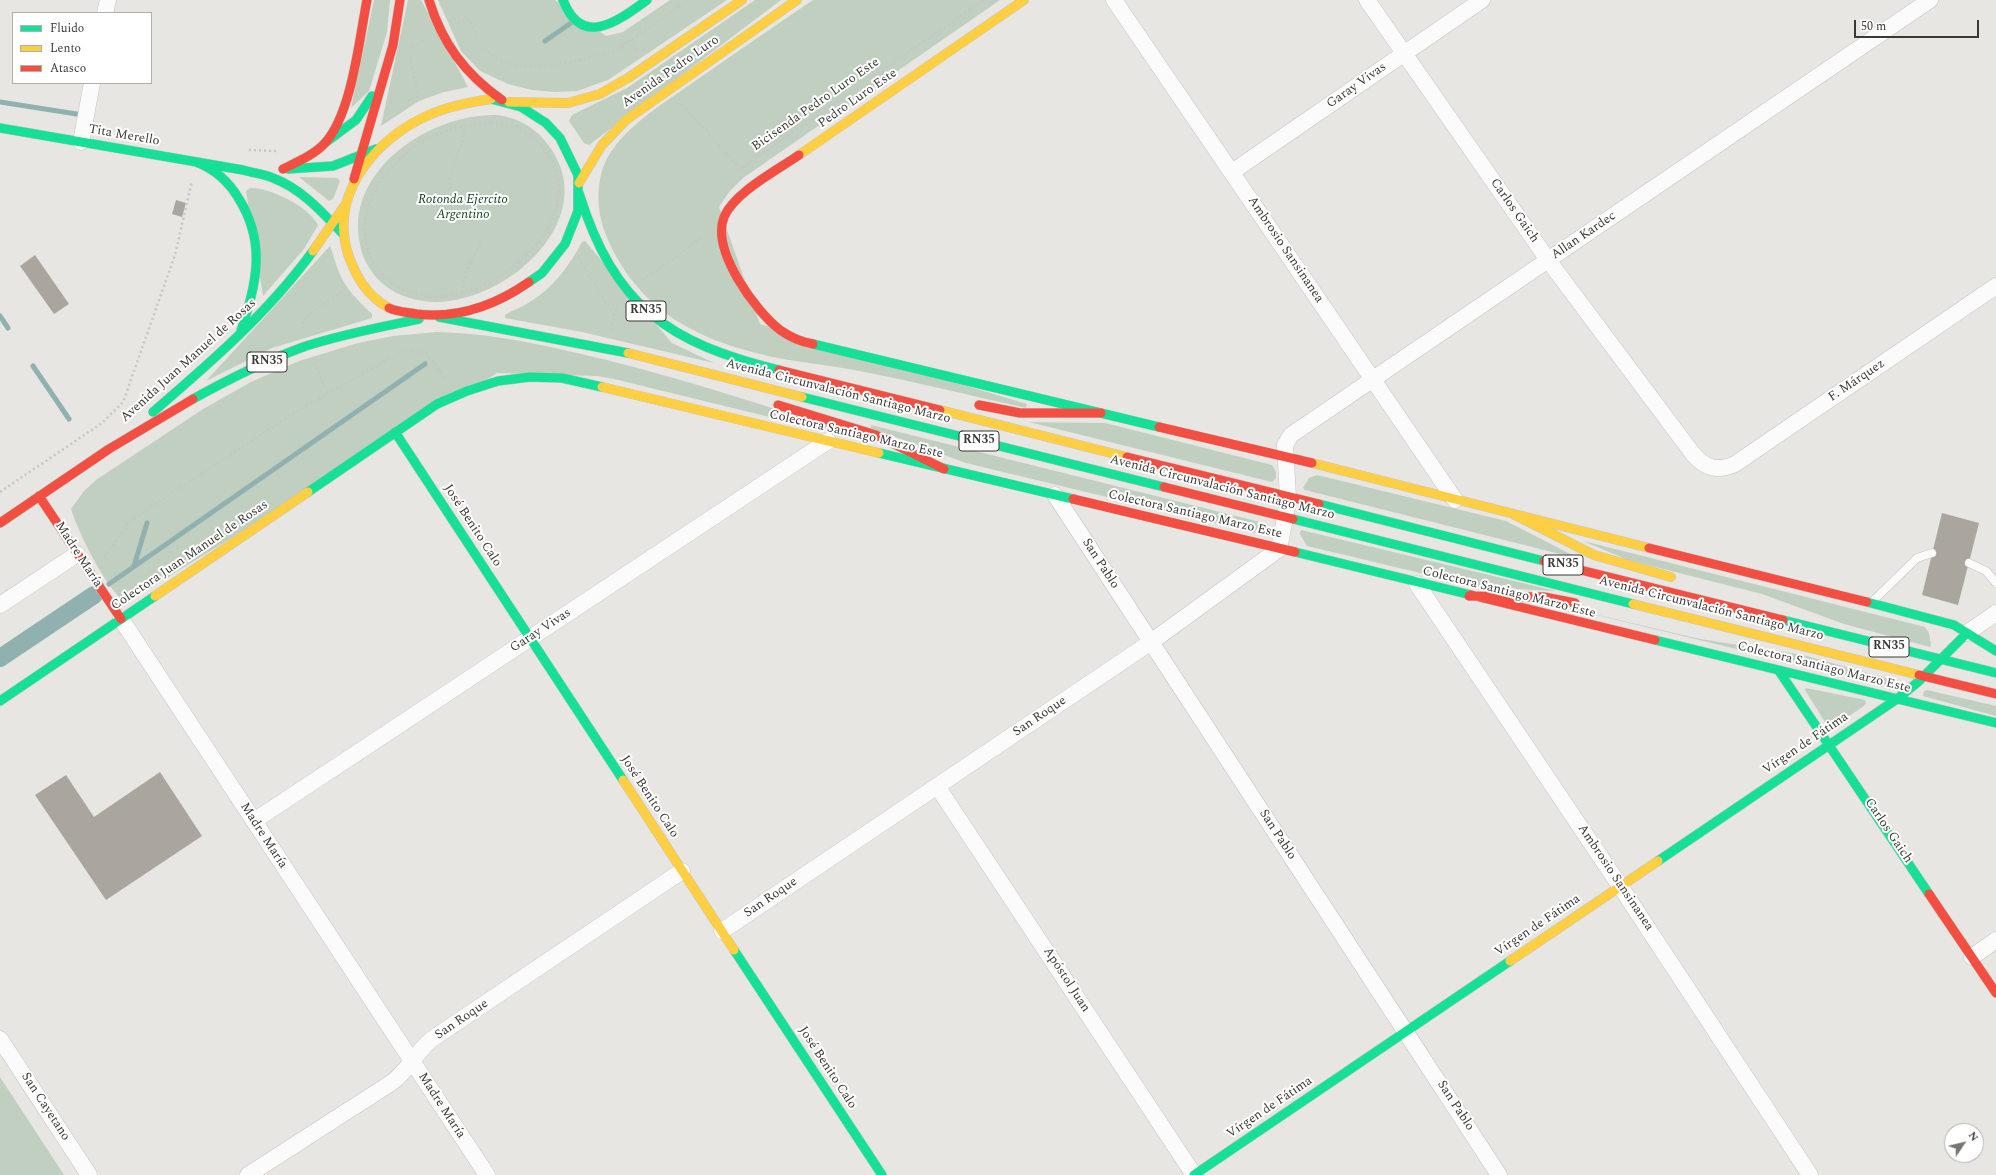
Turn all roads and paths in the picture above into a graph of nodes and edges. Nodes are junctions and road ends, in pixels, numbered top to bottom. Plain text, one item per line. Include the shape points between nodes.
1 (108, 0) edge
2 (367, 0) edge
3 (400, 0) edge
4 (429, 0) edge
5 (563, 0) edge
6 (647, 0) edge
7 (689, 0) edge
8 (742, 0) edge
9 (797, 0) edge
10 (984, 0) edge
11 (1024, 0) edge
12 (1114, 0) edge
13 (1368, 0) edge
14 (1482, 0) edge
15 (1930, 0) edge
16 (105, 12) edge
17 (455, 25) dead end
18 (427, 39) dead end
19 (629, 41) junction
20 (408, 49) dead end
21 (1404, 53) junction
22 (639, 54) dead end
23 (410, 56) dead end
24 (384, 76) junction
25 (92, 84) edge
26 (419, 101) dead end
27 (505, 101) junction
28 (680, 101) dead end
29 (465, 126) junction
30 (0, 128) edge
31 (81, 142) junction
32 (325, 143) junction
33 (381, 147) junction
34 (246, 150) dead end
35 (281, 150) dead end
36 (361, 156) junction
37 (196, 162) junction
38 (283, 169) junction
39 (243, 170) junction
40 (1232, 172) junction
41 (193, 177) dead end
42 (579, 183) junction
43 (352, 186) junction
44 (450, 190) dead end
45 (579, 194) junction
46 (346, 204) junction
47 (332, 223) junction
48 (343, 234) junction
49 (707, 234) dead end
50 (480, 236) dead end
51 (576, 254) dead end
52 (1548, 260) junction
53 (636, 285) dead end
54 (1996, 286) edge
55 (348, 288) dead end
56 (463, 293) junction
57 (618, 304) dead end
58 (614, 316) junction
59 (428, 317) junction
60 (439, 317) junction
61 (610, 331) dead end
62 (301, 332) dead end
63 (240, 336) junction
64 (311, 357) dead end
65 (673, 364) junction
66 (770, 368) junction
67 (842, 376) dead end
68 (1373, 379) junction
69 (447, 381) dead end
70 (736, 390) dead end
71 (328, 394) junction
72 (771, 403) dead end
73 (971, 403) dead end
74 (1101, 413) junction
75 (395, 432) junction
76 (120, 441) junction
77 (828, 442) junction
78 (1291, 458) junction
79 (944, 469) junction
80 (1714, 469) joint
81 (0, 492) edge
82 (1055, 495) junction
83 (39, 496) junction
84 (1288, 497) junction
85 (1455, 500) junction
86 (1513, 514) junction
87 (1285, 517) junction
88 (0, 523) edge
89 (1279, 549) junction
90 (1932, 553) dead end
91 (77, 554) junction
92 (103, 561) dead end
93 (1969, 563) dead end
94 (1679, 579) dead end
95 (1417, 584) junction
96 (1996, 584) edge
97 (1469, 596) junction
98 (1872, 603) junction
99 (1582, 605) dead end
100 (0, 606) edge
101 (1789, 611) dead end
102 (1996, 613) edge
103 (121, 619) junction
104 (1706, 632) dead end
105 (1967, 633) junction
106 (1838, 634) junction
107 (530, 638) junction
108 (1151, 642) junction
109 (1798, 644) junction
110 (1996, 651) edge
111 (1941, 659) junction
112 (1779, 671) junction
113 (1996, 673) edge
114 (1924, 676) junction
115 (1996, 694) edge
116 (1897, 699) junction
117 (0, 702) edge
118 (1996, 723) edge
119 (1830, 744) junction
120 (937, 786) junction
121 (254, 822) junction
122 (682, 870) junction
123 (1620, 886) junction
124 (722, 931) junction
125 (1996, 940) edge
126 (1972, 957) junction
127 (1996, 992) edge
128 (1406, 1031) junction
129 (0, 1039) edge
130 (412, 1061) junction
131 (89, 1175) edge
132 (248, 1175) edge
133 (487, 1175) edge
134 (882, 1175) edge
135 (1194, 1175) edge
136 (1499, 1175) edge
137 (1810, 1175) edge

1 - 16 street
2 - 32 main road via 344,107 337,126
3 - 24 main road via 396,32
4 - 27 main road via 441,32 458,62 474,80
5 - 6 main road via 575,20 591,28 609,25
7 - 19 path
8 - 27 main road, Avenida Pedro Luro via 600,94 568,104
9 - 42 main road, Avenida Pedro Luro via 632,114 605,142
10 - 28 path, Bicisenda Pedro Luro Este via 740,169
11 - 74 main road, Pedro Luro Este via 744,193 728,211 721,230 723,250 732,270 765,317 790,337 818,346
12 - 40 street, Ambrosio Sansinanea
13 - 21 street, Carlos Gaich
14 - 21 street, Garay Vivas
15 - 52 street, Allan Kardec
17 - 19 path via 469,19 482,44 492,55 506,62 534,67 554,66 611,52 620,49
18 - 20 path
19 - 22 path
21 - 40 street, Garay Vivas
21 - 52 street, Carlos Gaich
23 - 26 path
24 - 32 main road via 360,116
24 - 36 main road
25 - 31 street
27 - 33 main road, RN35 via 470,101 446,107 412,124
27 - 42 main road, RN35 via 538,115 555,131 573,162
29 - 44 path via 462,144 450,170
29 - 56 path via 503,124 531,137 550,159 557,179 558,194 552,219 528,254 502,276
29 - 56 path via 428,138 399,161 370,200 364,224 366,244 371,258 392,283 405,290 430,297
30 - 31 main road, Tita Merello
31 - 37 main road, Tita Merello
32 - 38 main road via 307,157
33 - 36 main road, Tita Merello
33 - 43 main road, RN35 via 367,161
34 - 35 path
36 - 38 main road, Tita Merello via 325,168
36 - 43 main road
37 - 39 main road, Tita Merello
37 - 63 main road via 211,169 231,187 245,208 254,232 258,256 257,274
38 - 39 main road, Tita Merello
39 - 47 main road, Tita Merello via 273,178 292,187 308,198
40 - 68 street, Ambrosio Sansinanea
41 - 81 path via 175,255 123,402 102,423
42 - 45 main road, RN35
43 - 46 main road, RN35
45 - 60 main road, RN35 via 578,214 572,231 556,258 539,275 498,303 465,314
45 - 66 main road, Avenida Circunvalación Santiago Marzo / RN35 via 592,234 604,258 619,281 648,313 671,330 697,344
46 - 47 main road, Avenida Juan Manuel de Rosas / RN35
46 - 48 main road, RN35
47 - 48 main road, Tita Merello
47 - 63 main road, Avenida Juan Manuel de Rosas / RN35 via 294,277
48 - 59 main road, RN35 via 358,280 374,298 394,310
49 - 53 path
50 - 56 path via 480,245 465,275
51 - 58 path
52 - 68 street, Allan Kardec
52 - 80 street, Carlos Gaich via 1693,454 1703,464
54 - 80 street, F. Márquez via 1735,464
55 - 62 path via 304,318
57 - 58 path
58 - 61 path
59 - 60 main road, RN35
59 - 76 main road, Avenida Juan Manuel de Rosas / RN35 via 335,338 281,356 233,378
60 - 65 main road, Avenida Circunvalación Santiago Marzo / RN35 via 566,339
63 - 76 main road, Avenida Juan Manuel de Rosas / RN35
64 - 71 path
65 - 70 main road
65 - 87 main road, Avenida Circunvalación Santiago Marzo / RN35
66 - 67 main road
66 - 84 main road, Avenida Circunvalación Santiago Marzo / RN35
68 - 78 street, Allan Kardec via 1291,435 1285,445
68 - 85 street, Ambrosio Sansinanea
69 - 71 path via 427,353 405,350
71 - 92 path via 296,412 130,521 104,555
72 - 79 main road via 867,432
73 - 74 main road via 1020,413
74 - 78 main road
75 - 77 main road, Colectora Santiago Marzo Este via 437,404 472,387 518,378 550,376
75 - 103 main road, Colectora Juan Manuel de Rosas
75 - 107 main road, José Benito Calo
76 - 83 main road, Avenida Juan Manuel de Rosas / RN35
77 - 79 main road, Colectora Santiago Marzo Este
77 - 107 street, Garay Vivas
78 - 84 street
78 - 85 main road
79 - 82 main road, Colectora Santiago Marzo Este
82 - 89 main road, Colectora Santiago Marzo Este
82 - 108 street, San Pablo
83 - 88 main road, Avenida Juan Manuel de Rosas / RN35
83 - 91 main road, Madre María
84 - 87 street
84 - 106 main road, Avenida Circunvalación Santiago Marzo / RN35
85 - 86 main road
86 - 94 main road via 1594,555
86 - 98 main road
87 - 89 street
87 - 109 main road, Avenida Circunvalación Santiago Marzo / RN35
89 - 95 main road, Colectora Santiago Marzo Este
89 - 108 street, San Roque
90 - 98 lane via 1917,558
91 - 100 street
91 - 103 main road, Madre María
93 - 96 lane via 1983,569
95 - 97 main road, Colectora Santiago Marzo Este
95 - 123 street, Ambrosio Sansinanea
97 - 99 main road via 1544,597
97 - 112 main road, Colectora Santiago Marzo Este
98 - 105 main road via 1940,620
101 - 106 main road
102 - 105 street
103 - 117 main road, Colectora Juan Manuel de Rosas
103 - 121 street, Madre María
104 - 109 main road
105 - 110 main road
105 - 111 main road, Vírgen de Fátima
106 - 111 main road, Avenida Circunvalación Santiago Marzo / RN35
107 - 121 street, Garay Vivas
107 - 122 main road, José Benito Calo
108 - 120 street, San Roque
108 - 128 street, San Pablo
109 - 114 main road, Avenida Circunvalación Santiago Marzo / RN35
111 - 113 main road, Avenida Circunvalación Santiago Marzo / RN35
111 - 114 main road, Vírgen de Fátima
112 - 116 main road, Colectora Santiago Marzo Este
112 - 119 main road, Carlos Gaich
114 - 115 main road, Avenida Circunvalación Santiago Marzo / RN35
114 - 116 main road, Vírgen de Fátima
116 - 118 main road, Colectora Santiago Marzo Este
116 - 119 main road, Vírgen de Fátima
119 - 123 main road, Vírgen de Fátima
119 - 126 main road, Carlos Gaich
120 - 124 street, San Roque
120 - 135 street, Apóstol Juan
121 - 130 street, Madre María
122 - 124 main road, José Benito Calo
122 - 130 street, San Roque via 432,1039
123 - 128 main road, Vírgen de Fátima
123 - 137 street, Ambrosio Sansinanea
124 - 134 main road, José Benito Calo
125 - 126 street
126 - 127 main road, Carlos Gaich
128 - 135 main road, Vírgen de Fátima
128 - 136 street, San Pablo
129 - 131 street, San Cayetano
130 - 132 street, San Roque via 391,1083
130 - 133 street, Madre María

